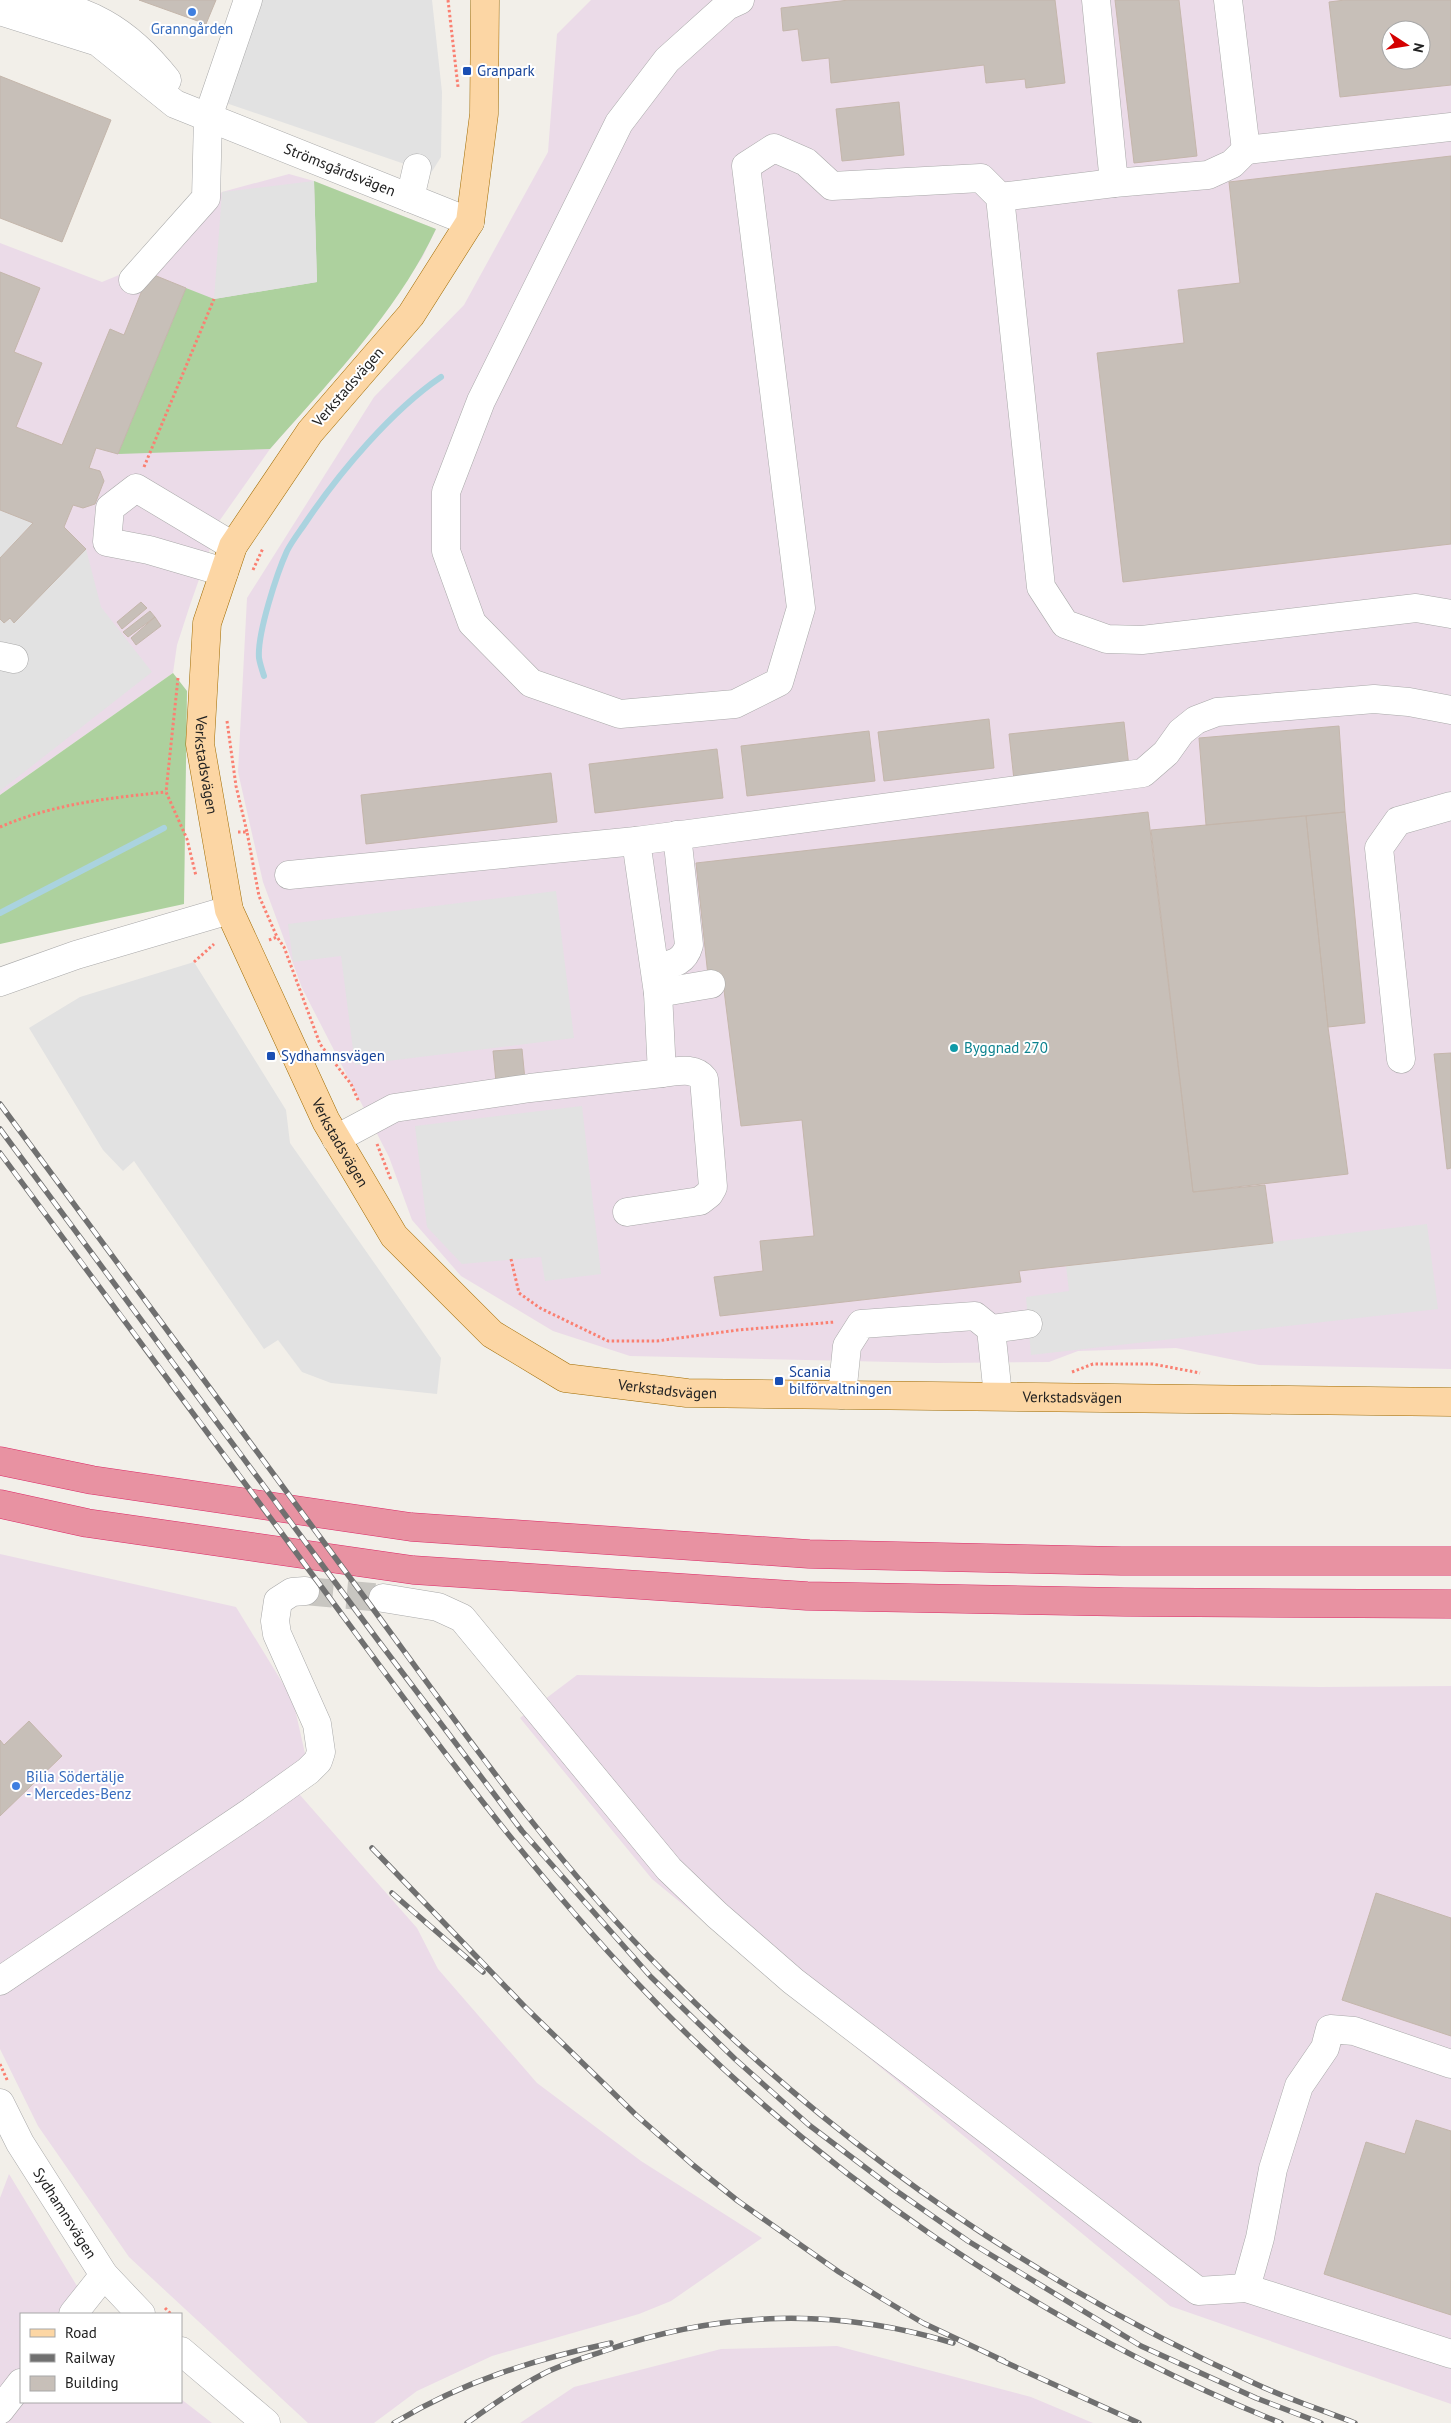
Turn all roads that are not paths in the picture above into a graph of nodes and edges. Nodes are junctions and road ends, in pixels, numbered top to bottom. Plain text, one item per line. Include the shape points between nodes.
1 (22, 0) edge
2 (248, 0) edge
3 (471, 0) edge
4 (484, 0) edge
5 (740, 0) edge
6 (1096, 0) edge
7 (1228, 0) edge
8 (0, 11) edge
9 (484, 34) junction
10 (207, 117) junction
11 (1451, 127) edge
12 (1246, 150) junction
13 (416, 168) dead end
14 (1114, 183) junction
15 (1000, 197) junction
16 (410, 198) junction
17 (470, 222) junction
18 (132, 280) dead end
19 (233, 546) junction
20 (224, 572) junction
21 (1451, 614) edge
22 (1451, 710) edge
23 (1451, 806) edge
24 (677, 835) junction
25 (636, 841) junction
26 (289, 875) dead end
27 (228, 910) junction
28 (656, 981) junction
29 (0, 982) edge
30 (711, 984) dead end
31 (1401, 1060) dead end
32 (662, 1073) junction
33 (336, 1139) junction
34 (627, 1212) dead end
35 (1028, 1324) dead end
36 (991, 1329) junction
37 (842, 1394) junction
38 (998, 1396) junction
39 (1451, 1402) edge
40 (0, 1461) edge
41 (0, 1504) edge
42 (1451, 1561) edge
43 (305, 1591) tunnel mouth
44 (383, 1598) tunnel mouth
45 (1451, 1604) edge
46 (0, 1981) edge
47 (1451, 2064) edge
48 (0, 2103) edge
49 (104, 2275) junction
50 (1246, 2288) junction
51 (75, 2313) edge
52 (140, 2313) edge
53 (182, 2352) edge
54 (1451, 2354) edge
55 (20, 2384) edge
56 (0, 2410) edge
57 (266, 2423) edge

1 - 10 street via 52,3 92,15 127,38 155,64 178,94
2 - 10 street
3 - 9 main road, Verkstadsvägen
4 - 9 main road, Verkstadsvägen
5 - 15 street via 727,6 667,60 619,123 481,402 446,492 446,551 472,623 531,683 620,714 735,704 779,682 801,608 746,166 774,148 806,162 832,186 981,178
6 - 14 street
7 - 12 street
8 - 10 street, Strömsgårdsvägen via 98,42 175,104
9 - 17 main road, Verkstadsvägen via 484,114
10 - 16 street, Strömsgårdsvägen
10 - 18 street via 206,198
11 - 12 street
12 - 14 street via 1232,164 1208,175
13 - 16 street
14 - 15 street
15 - 21 street via 1041,587 1065,624 1107,639 1142,640 1416,608
16 - 17 street, Strömsgårdsvägen
17 - 19 main road, Verkstadsvägen via 411,314 310,432
19 - 20 main road, Verkstadsvägen
19 - 20 street via 136,488 110,508 107,542 149,550
20 - 27 main road, Verkstadsvägen via 207,623 200,744
22 - 24 street via 1374,699 1217,712 1196,720 1181,732 1166,753 1142,774
23 - 31 street via 1398,821 1379,848
24 - 25 street
24 - 28 street via 689,945 682,960
25 - 26 street
25 - 28 street
27 - 29 street via 76,955
27 - 33 main road, Verkstadsvägen
28 - 30 street
28 - 32 street
32 - 33 street via 394,1108
32 - 34 street via 693,1071 704,1079 713,1187 710,1194 700,1201
33 - 37 main road, Verkstadsvägen via 394,1236 492,1334 565,1378 687,1392
35 - 36 street
36 - 37 street via 975,1316 861,1324 847,1346
36 - 38 street
37 - 38 main road, Verkstadsvägen
38 - 39 main road, Verkstadsvägen
40 - 42 highway via 92,1480 411,1527 809,1554 1121,1561
41 - 45 highway via 87,1523 413,1570 807,1596
43 - 46 street via 292,1592 278,1601 275,1621 282,1647 317,1724 321,1752 318,1761 252,1811
44 - 50 street via 438,1607 462,1618 669,1869 793,1981 1198,2292
47 - 50 street via 1354,2031 1330,2029 1326,2048 1299,2086 1273,2169 1260,2238
48 - 49 street, Sydhamnsvägen via 20,2143
49 - 51 street
49 - 52 street, Sydhamnsvägen
50 - 54 street
53 - 57 street
55 - 56 street

